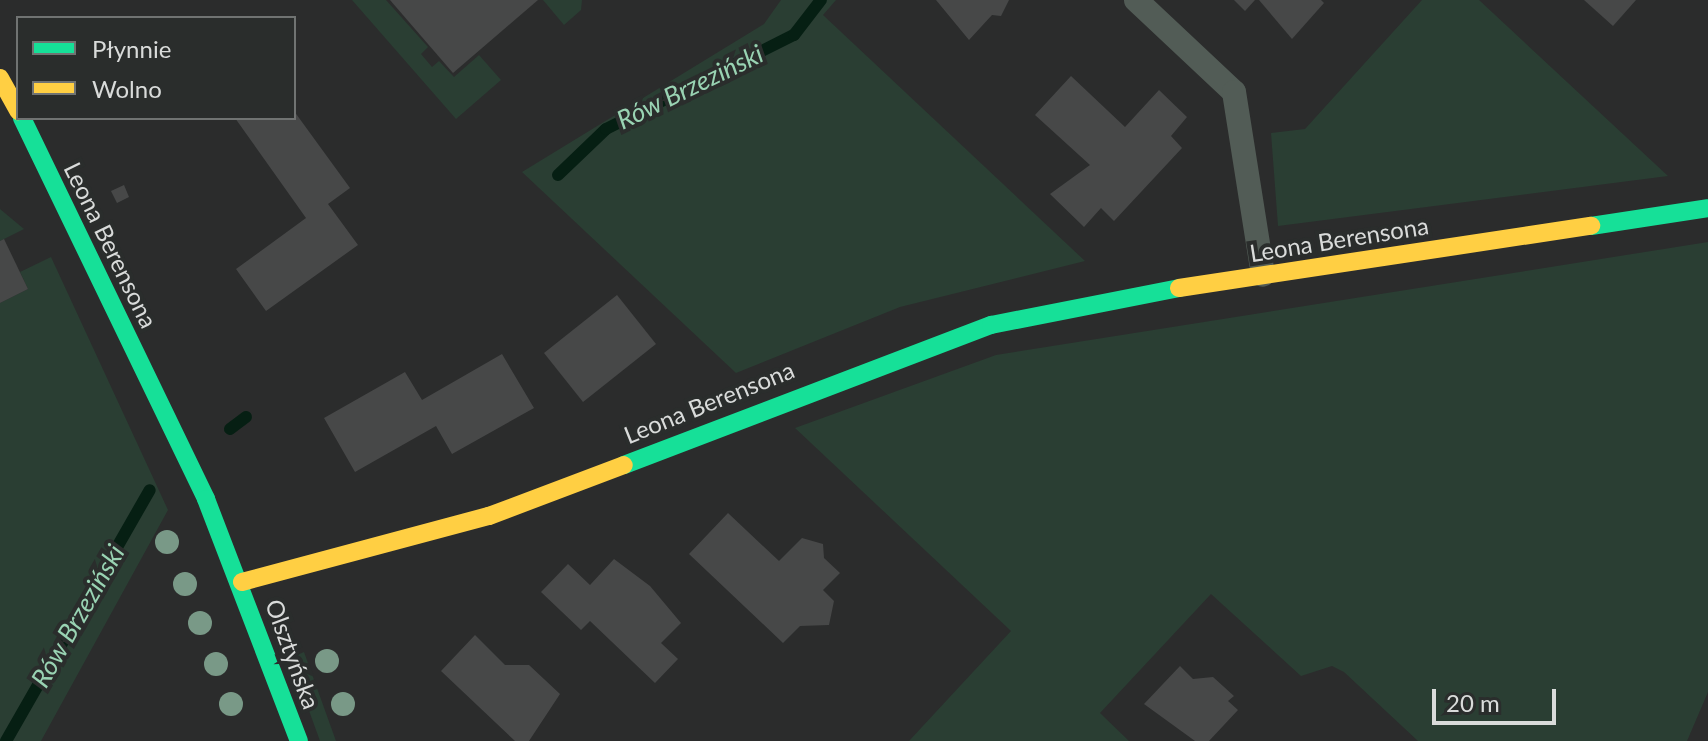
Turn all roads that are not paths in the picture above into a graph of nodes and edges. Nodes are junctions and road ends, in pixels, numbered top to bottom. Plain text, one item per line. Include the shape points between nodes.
1 (1136, 0) edge
2 (0, 78) edge
3 (16, 108) edge
4 (22, 120) edge
5 (1708, 208) edge
6 (1263, 275) junction
7 (242, 582) junction
8 (299, 741) edge

1 - 6 lane via 1234,92
2 - 3 street, Leona Berensona
4 - 7 street, Leona Berensona
5 - 6 street, Leona Berensona
6 - 7 street, Leona Berensona via 991,325 489,516
7 - 8 street, Olsztyńska

